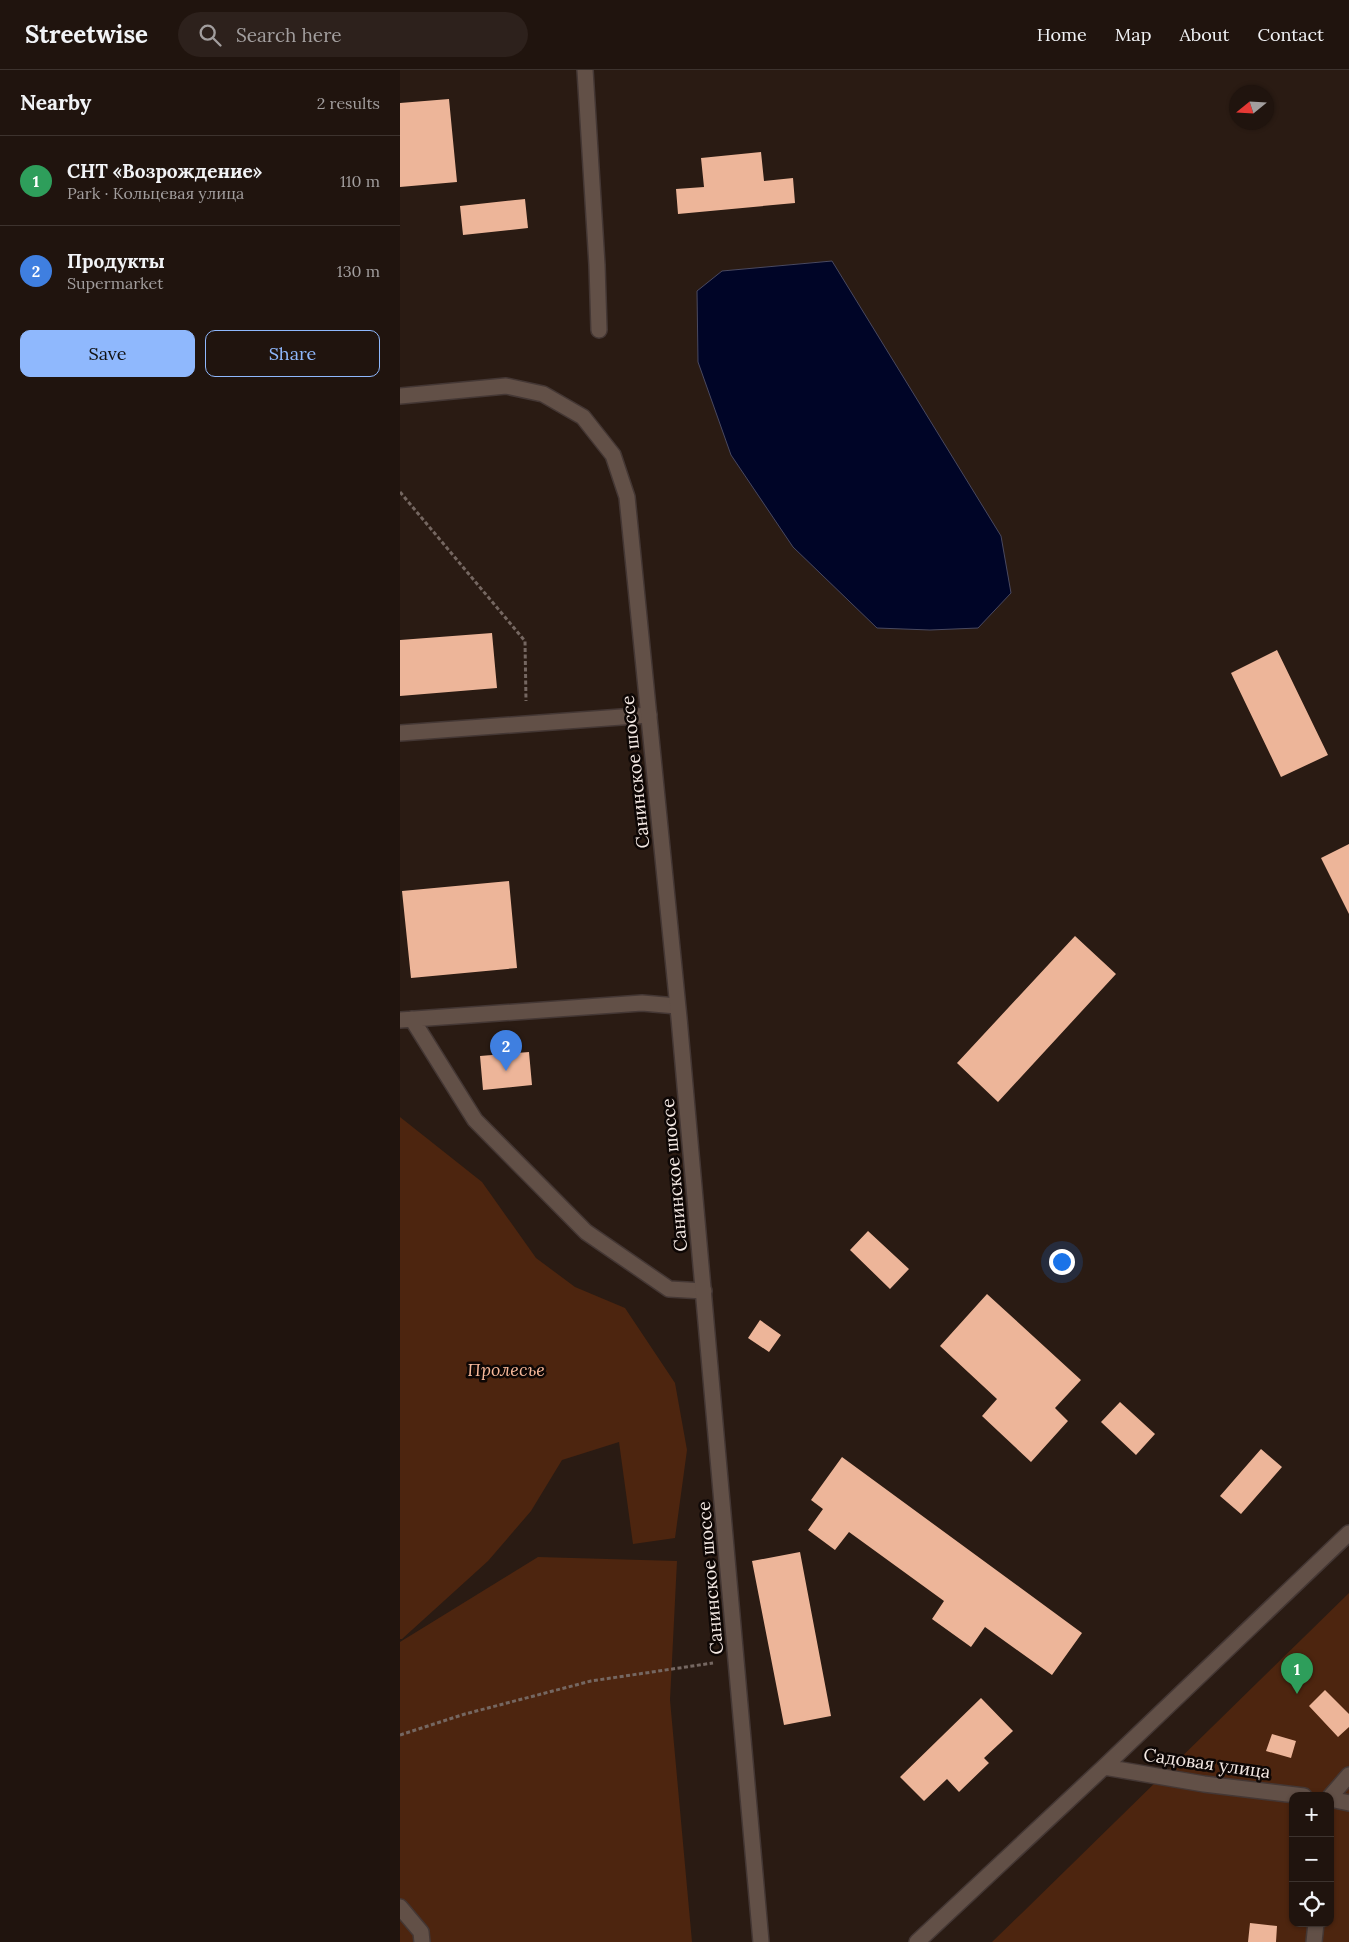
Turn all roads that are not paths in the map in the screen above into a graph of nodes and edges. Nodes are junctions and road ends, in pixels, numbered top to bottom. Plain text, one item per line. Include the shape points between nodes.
1 (585, 70) edge
2 (599, 330) dead end
3 (400, 396) edge
4 (649, 715) junction
5 (400, 734) edge
6 (677, 1006) junction
7 (406, 1020) edge
8 (704, 1291) junction
9 (1349, 1534) edge
10 (1104, 1767) junction
11 (1349, 1775) edge
12 (1334, 1793) edge
13 (1289, 1794) edge
14 (1334, 1799) edge
15 (1349, 1803) edge
16 (400, 1907) edge
17 (1316, 1927) edge
18 (422, 1942) edge
19 (760, 1942) edge
20 (918, 1942) edge
21 (1314, 1942) edge

1 - 2 street
3 - 4 street, Санинское шоссе via 506,386 543,394 583,417 613,455 627,497
4 - 5 street
4 - 6 street, Санинское шоссе
6 - 7 street via 642,1003
6 - 8 street, Санинское шоссе
7 - 8 street via 475,1120 586,1232 669,1289
8 - 19 street, Санинское шоссе
9 - 10 street
10 - 13 street, Садовая улица
10 - 20 street
11 - 12 street
14 - 15 street
16 - 18 street via 421,1932
17 - 21 street

